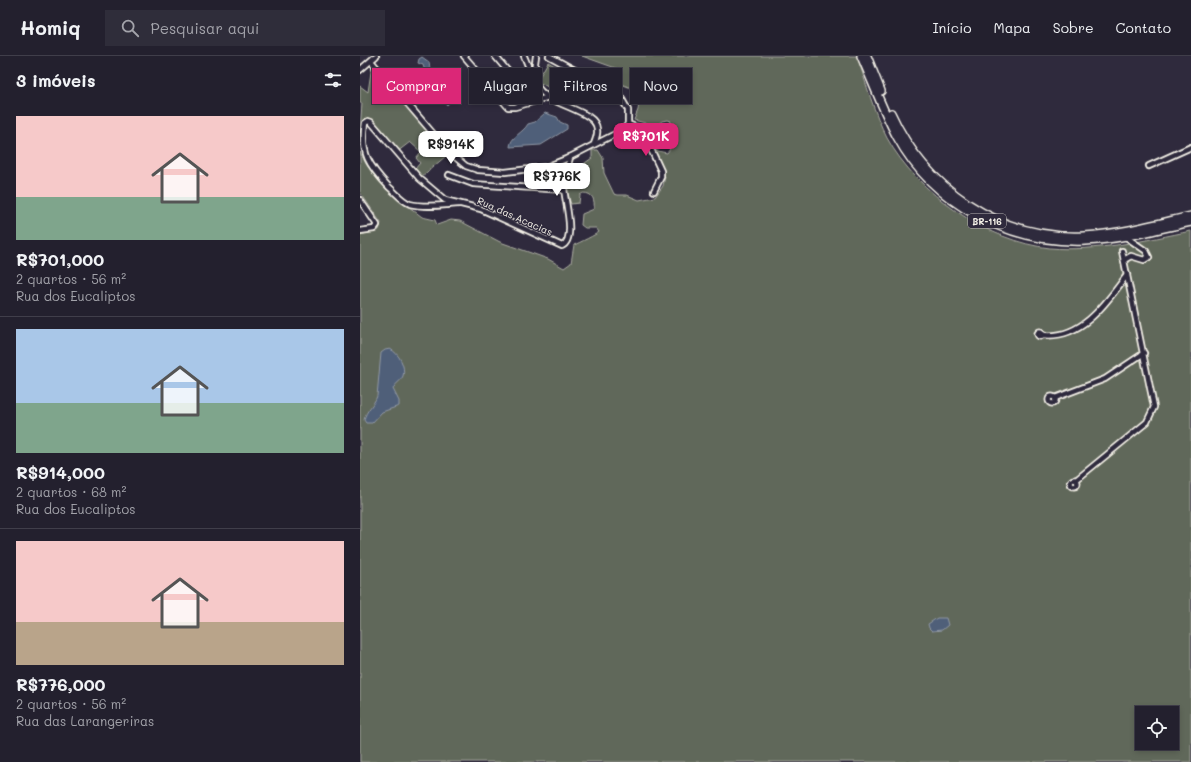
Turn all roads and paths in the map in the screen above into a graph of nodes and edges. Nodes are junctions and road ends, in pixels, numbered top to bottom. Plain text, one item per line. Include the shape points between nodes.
1 (376, 56) edge
2 (464, 56) edge
3 (495, 56) edge
4 (524, 56) edge
5 (536, 56) edge
6 (549, 56) edge
7 (865, 58) edge
8 (371, 61) junction
9 (474, 68) edge
10 (505, 68) edge
11 (529, 68) edge
12 (536, 68) edge
13 (360, 70) edge
14 (542, 90) edge
15 (549, 97) junction
16 (542, 99) edge
17 (503, 104) edge
18 (525, 104) edge
19 (628, 124) junction
20 (594, 144) junction
21 (1191, 148) edge
22 (570, 157) junction
23 (1150, 166) dead end
24 (449, 175) dead end
25 (564, 190) junction
26 (654, 191) dead end
27 (360, 200) edge
28 (459, 204) junction
29 (1191, 216) edge
30 (1191, 222) edge
31 (360, 231) edge
32 (1125, 236) junction
33 (1122, 251) dead end
34 (1124, 260) junction
35 (1127, 275) junction
36 (1042, 335) dead end
37 (1144, 353) junction
38 (1055, 398) dead end
39 (1076, 480) dead end

1 - 8 street
2 - 9 street
3 - 10 street
4 - 11 street
5 - 12 street
6 - 19 street via 619,94 628,110
7 - 29 highway, BR-116 via 895,122 917,157 935,178 961,200 995,218 1028,230 1083,236 1122,231
7 - 32 highway, BR-116 via 905,150 928,179 960,206 1004,228 1042,238 1088,241
8 - 13 street
8 - 22 street via 448,151 466,166 488,171 523,171 546,167
14 - 15 street
15 - 16 street
15 - 20 street via 586,114 594,121 597,127
17 - 18 street via 515,108
19 - 20 street via 623,130
19 - 26 street via 643,132 660,168 661,177
20 - 22 street
21 - 23 street
22 - 25 street
24 - 25 street via 473,184
25 - 28 street, Rua das Acacias via 569,225 564,246 481,210
27 - 31 street via 377,225 374,229
28 - 28 street via 446,200 434,192 410,169 371,122 365,123 361,145 365,158 402,199 416,205
30 - 32 highway, BR-116
32 - 34 street via 1144,249 1149,256 1145,260 1132,255
33 - 34 street
34 - 35 street
35 - 36 street via 1101,310 1090,319 1061,334
35 - 37 street
37 - 38 street via 1104,379
37 - 39 street via 1154,404 1152,415 1147,422

